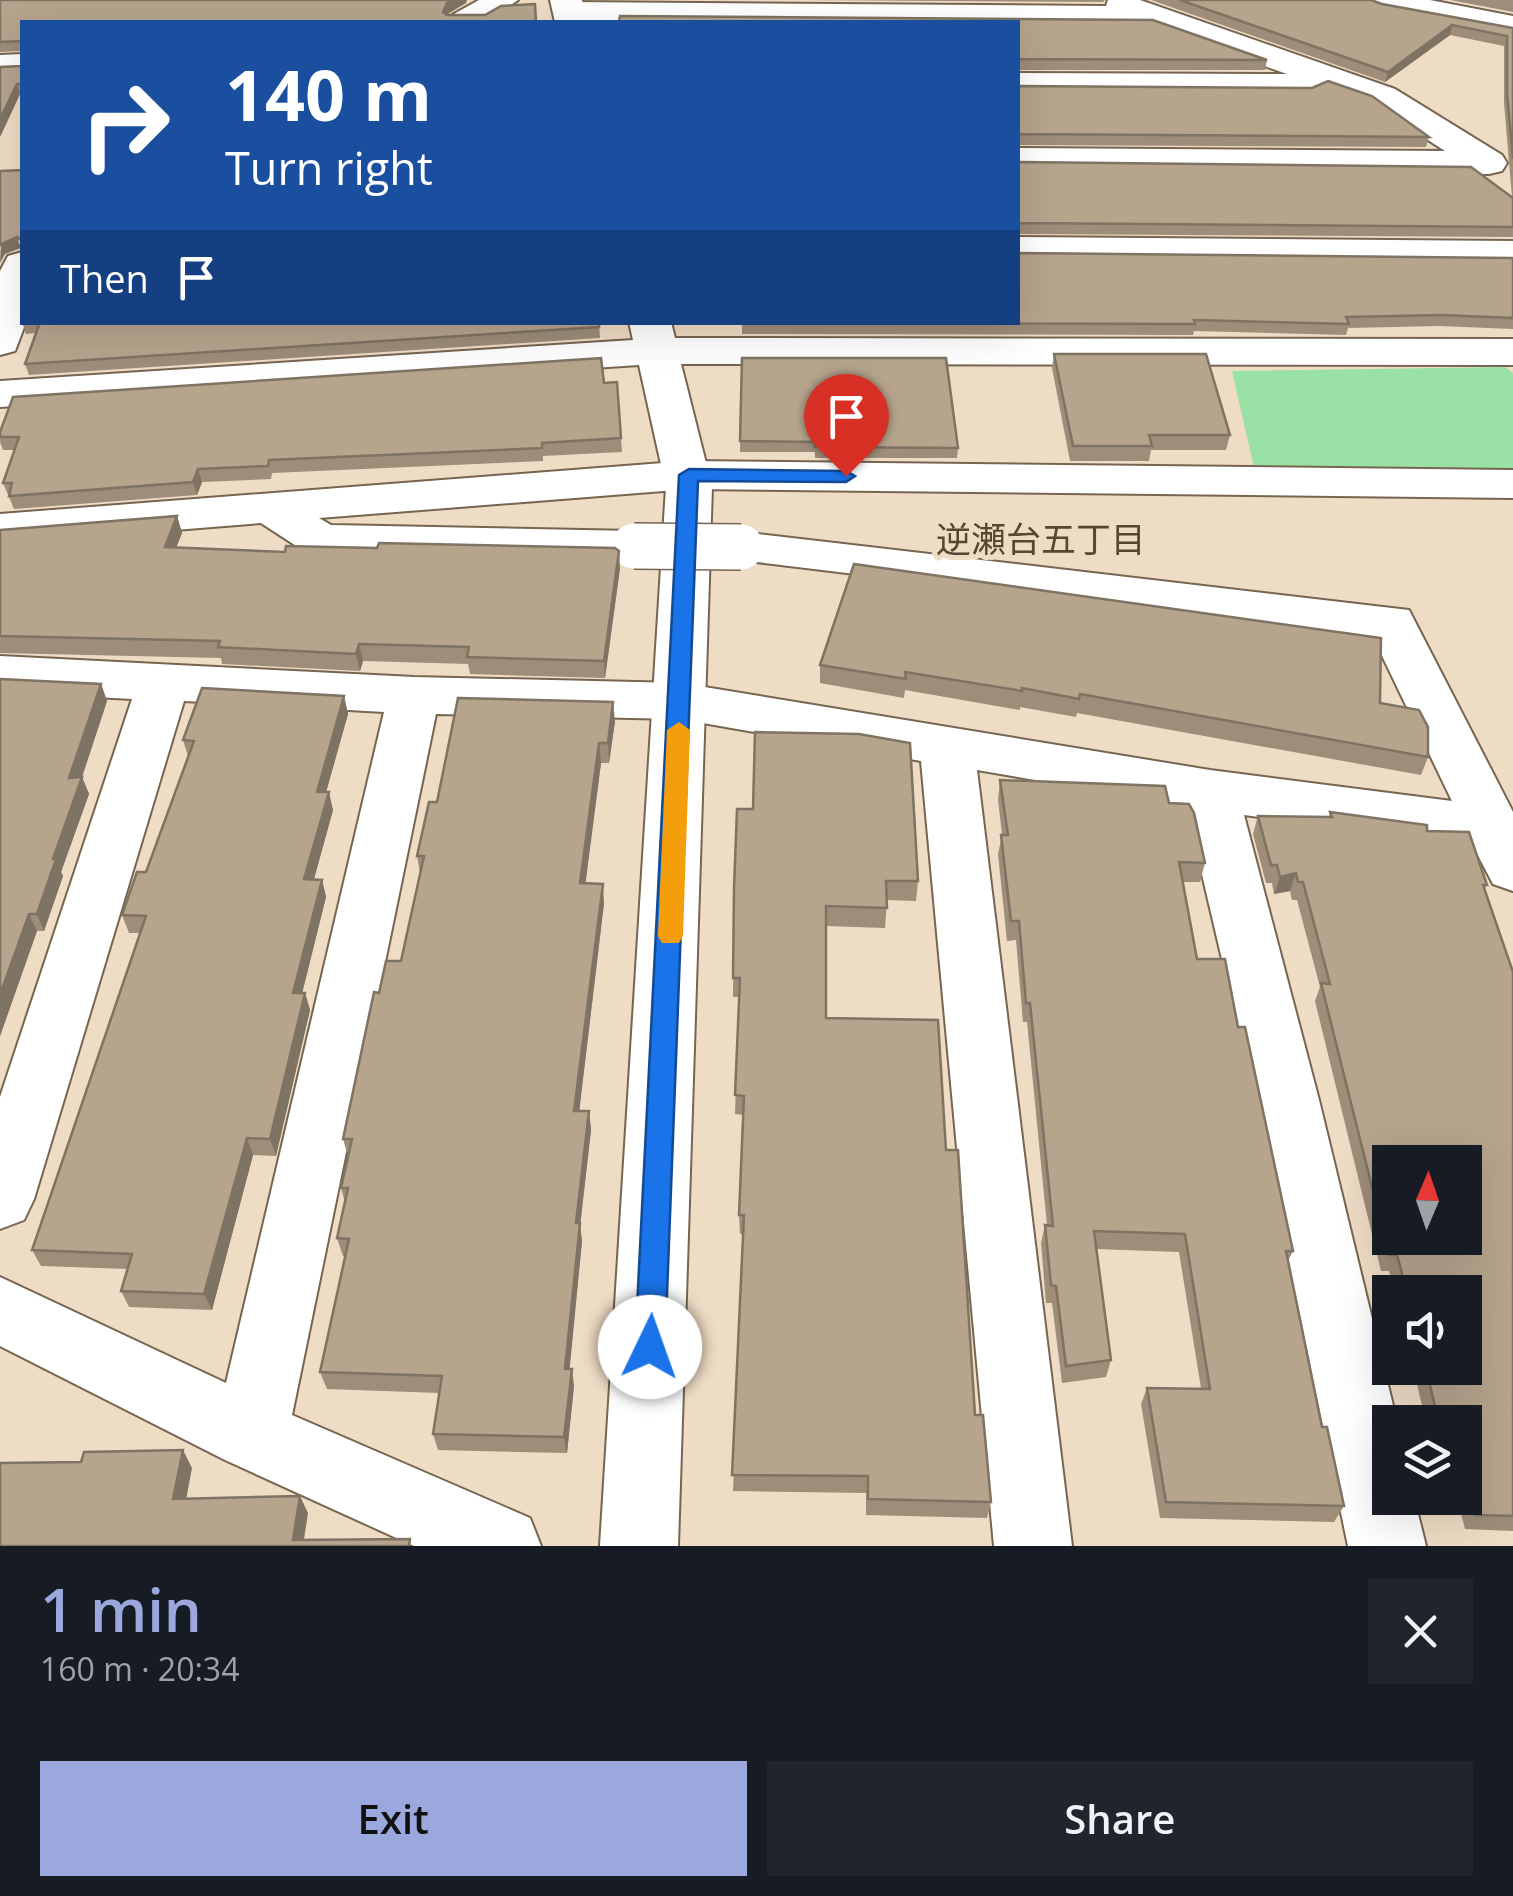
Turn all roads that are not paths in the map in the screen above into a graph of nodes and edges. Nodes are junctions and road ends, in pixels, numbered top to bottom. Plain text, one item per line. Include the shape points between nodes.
1 (502, 0) edge
2 (1108, 0) edge
3 (1381, 0) edge
4 (569, 12) edge
5 (1156, 16) junction
6 (1504, 16) edge
7 (467, 20) edge
8 (1020, 82) edge
9 (1353, 84) junction
10 (1020, 159) edge
11 (1500, 174) edge
12 (1020, 248) edge
13 (1513, 253) edge
14 (20, 281) edge
15 (654, 337) edge
16 (0, 342) edge
17 (1513, 352) edge
18 (0, 394) edge
19 (689, 475) junction
20 (1513, 484) edge
21 (270, 508) junction
22 (0, 530) edge
23 (0, 674) edge
24 (163, 684) junction
25 (414, 695) junction
26 (680, 701) junction
27 (947, 745) junction
28 (1210, 790) junction
29 (1504, 849) edge
30 (0, 1199) edge
31 (0, 1310) edge
32 (251, 1434) junction
33 (502, 1546) edge
34 (640, 1546) edge
35 (1033, 1546) edge
36 (1388, 1546) edge

1 - 7 street
2 - 5 street
3 - 6 street
4 - 5 street
5 - 9 street
8 - 9 street
9 - 11 street via 1383,96
10 - 11 street
12 - 13 street
14 - 16 street
15 - 17 street
15 - 18 street
15 - 19 street
19 - 20 street
19 - 21 street
19 - 26 street
21 - 22 street
21 - 29 street, bridge via 321,540 741,547 1391,622
23 - 24 street
24 - 25 street
24 - 30 street
25 - 26 street
25 - 32 street
26 - 27 street
26 - 34 street
27 - 28 street
27 - 35 street
28 - 29 street
28 - 36 street
31 - 32 street
32 - 33 street

